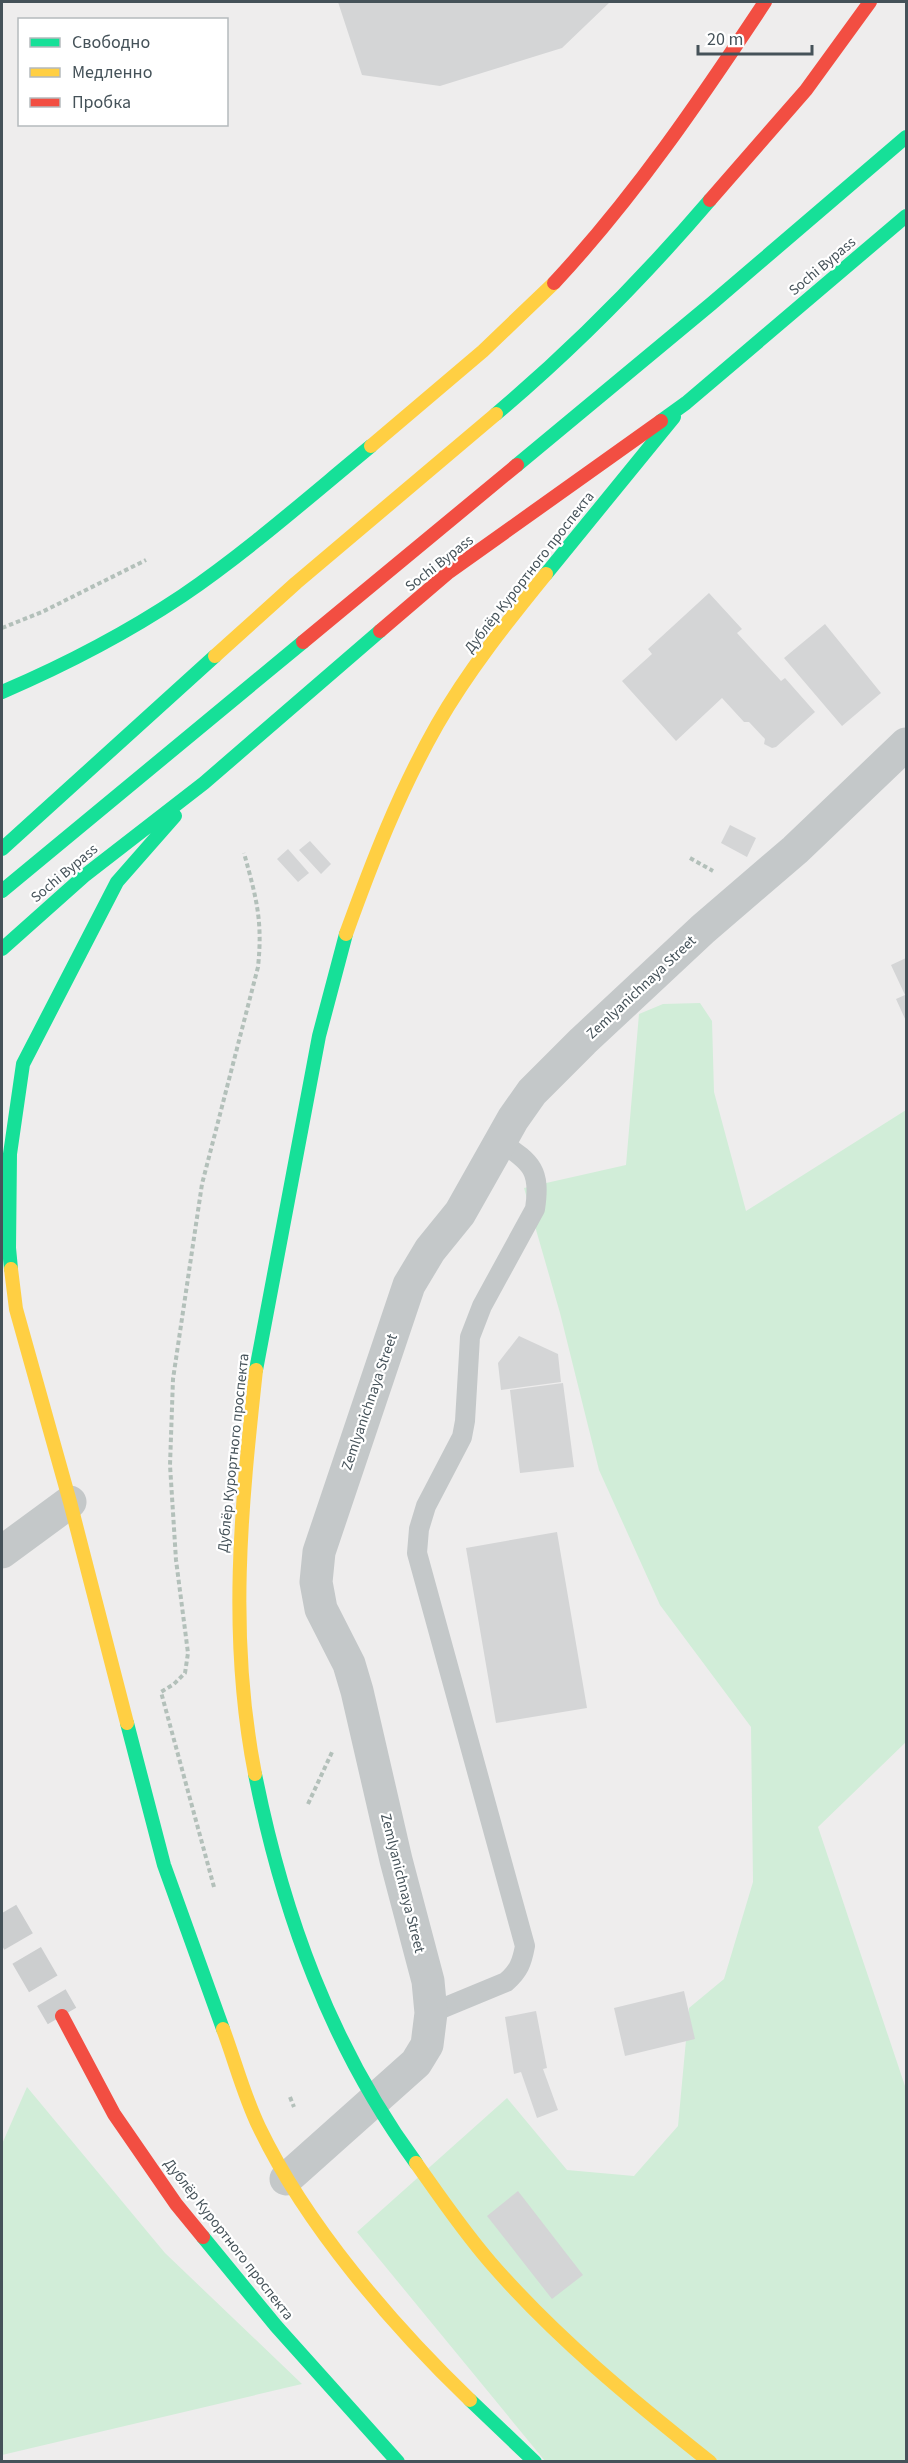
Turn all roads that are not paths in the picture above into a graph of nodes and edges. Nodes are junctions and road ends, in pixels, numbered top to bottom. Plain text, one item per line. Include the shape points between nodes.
1 (765, 2) edge
2 (870, 2) edge
3 (906, 137) edge
4 (906, 216) edge
5 (686, 403) junction
6 (2, 692) edge
7 (906, 744) edge
8 (204, 783) junction
9 (2, 849) edge
10 (2, 891) edge
11 (2, 949) edge
12 (501, 1142) junction
13 (2, 1289) edge
14 (16, 1309) junction
15 (70, 1502) junction
16 (2, 1552) edge
17 (431, 2013) junction
18 (62, 2016) tunnel mouth
19 (286, 2179) junction
20 (398, 2462) edge
21 (535, 2462) edge
22 (710, 2462) edge

1 - 6 main road via 686,123 639,185 579,256 515,321 433,395 208,577 100,645
2 - 9 main road via 806,90 663,255 524,390 296,583
3 - 10 main road via 711,304
4 - 5 main road, Sochi Bypass
5 - 8 main road, Sochi Bypass via 450,572
5 - 22 main road, Дублёр Курортного проспекта, bridge via 492,641 438,724 379,844 341,947 319,1036 256,1370 238,1543 240,1658 253,1769 284,1900 313,1979 355,2070 416,2164 490,2262 568,2342
7 - 12 street, Zemlyanichnaya Street via 583,1041 532,1092
8 - 11 main road, Sochi Bypass via 84,876
8 - 14 main road via 117,882 23,1065 10,1154 9,1248
12 - 17 street, Zemlyanichnaya Street via 460,1214 430,1250 409,1285 319,1552 316,1582 321,1609 349,1664 357,1691 428,1981
12 - 17 lane via 529,1162 534,1172 536,1209 482,1306 470,1336 462,1437 426,1506 417,1553 525,1946 516,1973 506,1982
13 - 14 main road
14 - 15 main road
15 - 16 street
15 - 19 main road via 165,1865 250,2106
17 - 19 street, Zemlyanichnaya Street via 427,2045 416,2063
18 - 20 main road, Дублёр Курортного проспекта via 114,2114 176,2204 276,2326
19 - 21 main road via 358,2277 430,2362

